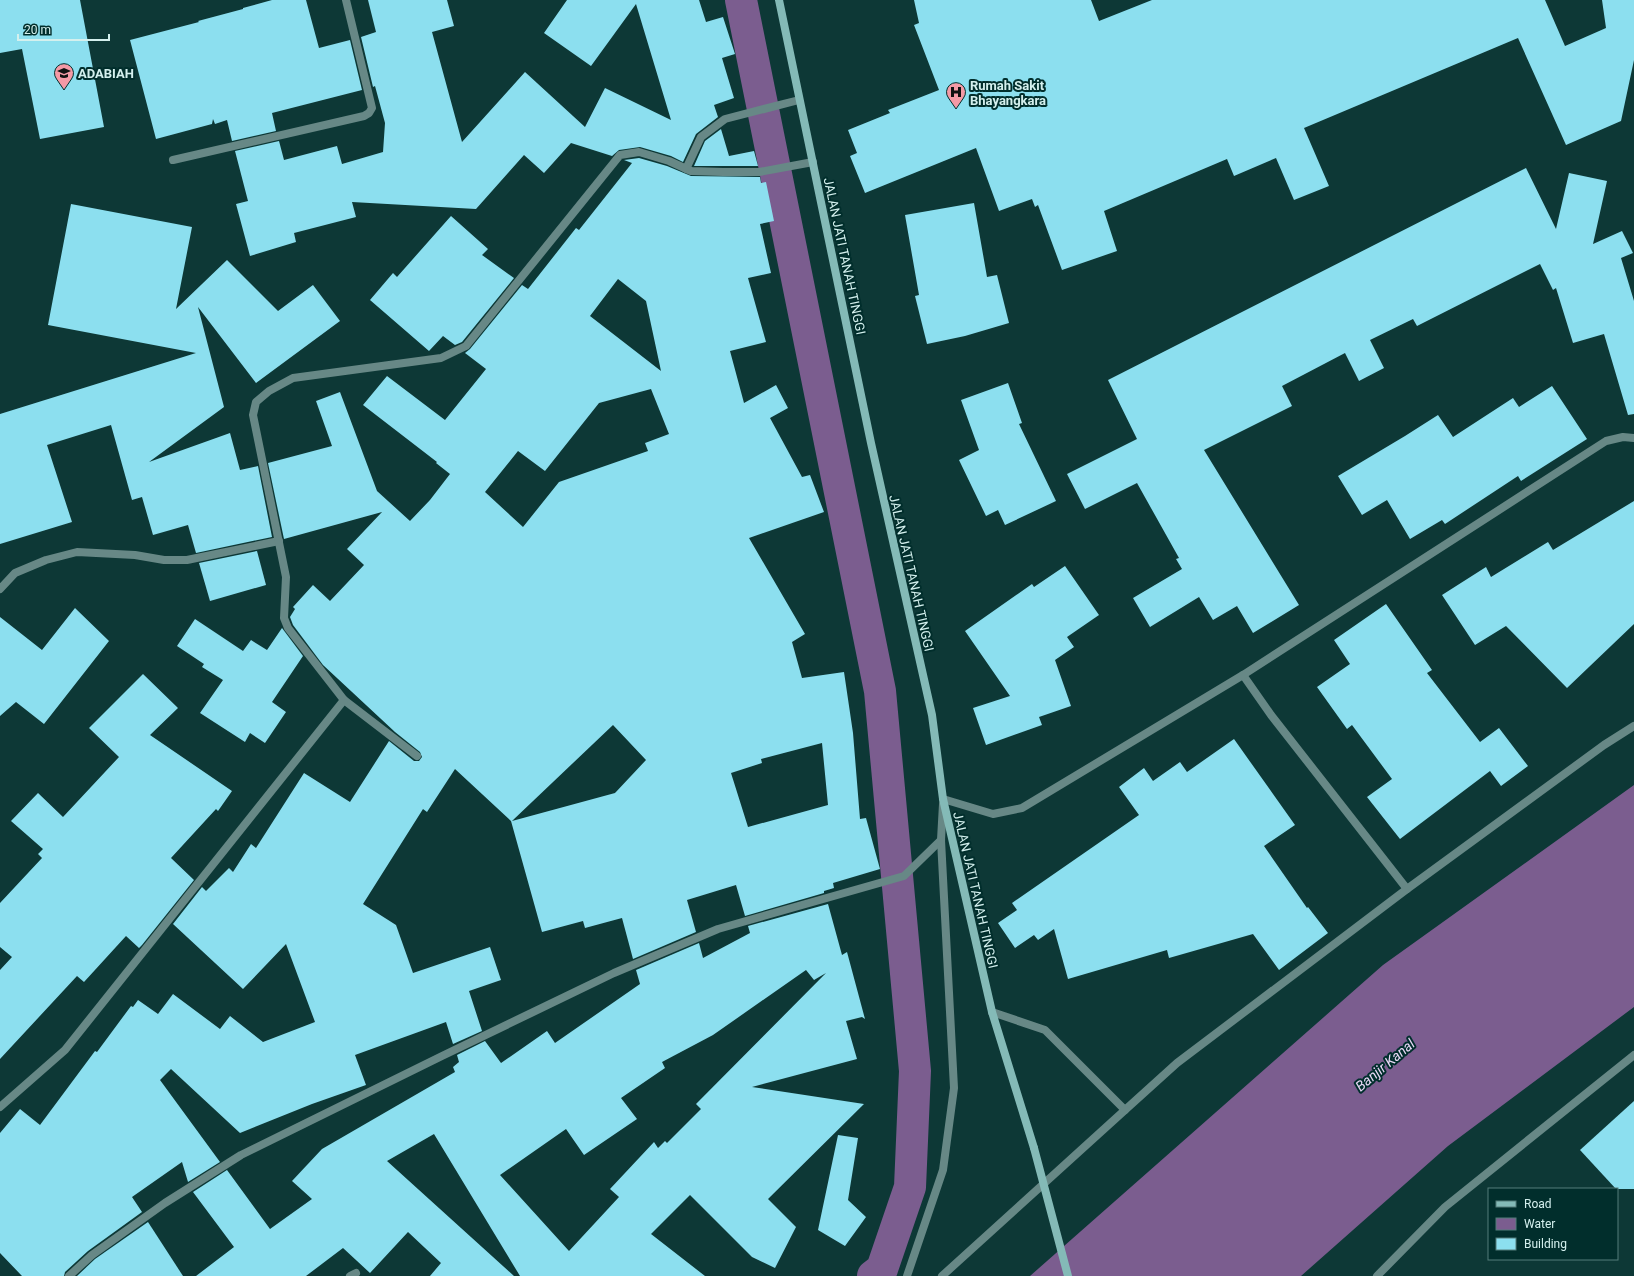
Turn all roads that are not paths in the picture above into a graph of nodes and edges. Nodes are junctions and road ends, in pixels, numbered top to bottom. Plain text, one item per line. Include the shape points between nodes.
1 (346, 0) edge
2 (779, 0) edge
3 (799, 100) junction
4 (173, 160) dead end
5 (813, 162) junction
6 (686, 169) junction
7 (1634, 438) edge
8 (278, 541) junction
9 (0, 589) edge
10 (1243, 675) junction
11 (344, 700) junction
12 (1634, 726) edge
13 (417, 756) dead end
14 (943, 799) junction
15 (940, 840) junction
16 (1407, 890) junction
17 (992, 1012) junction
18 (1634, 1055) edge
19 (0, 1107) edge
20 (1125, 1110) junction
21 (68, 1276) edge
22 (907, 1276) edge
23 (942, 1276) edge
24 (1068, 1276) edge
25 (1377, 1276) edge

1 - 4 street via 372,108 369,113
2 - 3 main road, JALAN JATI TANAH TINGGI
3 - 5 main road, JALAN JATI TANAH TINGGI
3 - 6 street via 725,119 701,137
5 - 6 street via 759,172
5 - 14 main road, JALAN JATI TANAH TINGGI via 871,443 932,715
6 - 8 street via 639,152 620,155 466,346 454,353 441,358 293,378 269,390 256,402 252,415
7 - 10 street via 1606,441
8 - 9 street via 187,560 77,552 46,560 15,573
8 - 11 street via 286,577 284,618 288,628
10 - 14 street via 1022,808 993,814
10 - 16 street
11 - 13 street
11 - 19 street via 65,1050
12 - 16 street via 1597,749
14 - 15 street
14 - 17 main road, JALAN JATI TANAH TINGGI
15 - 21 street via 904,876 718,929 614,973 241,1155 165,1203
15 - 22 street via 954,1088 942,1170
16 - 20 street via 1178,1063
17 - 20 street via 1045,1030
17 - 24 main road, JALAN JATI TANAH TINGGI, bridge via 1034,1148
18 - 25 street via 1446,1207
20 - 23 street

